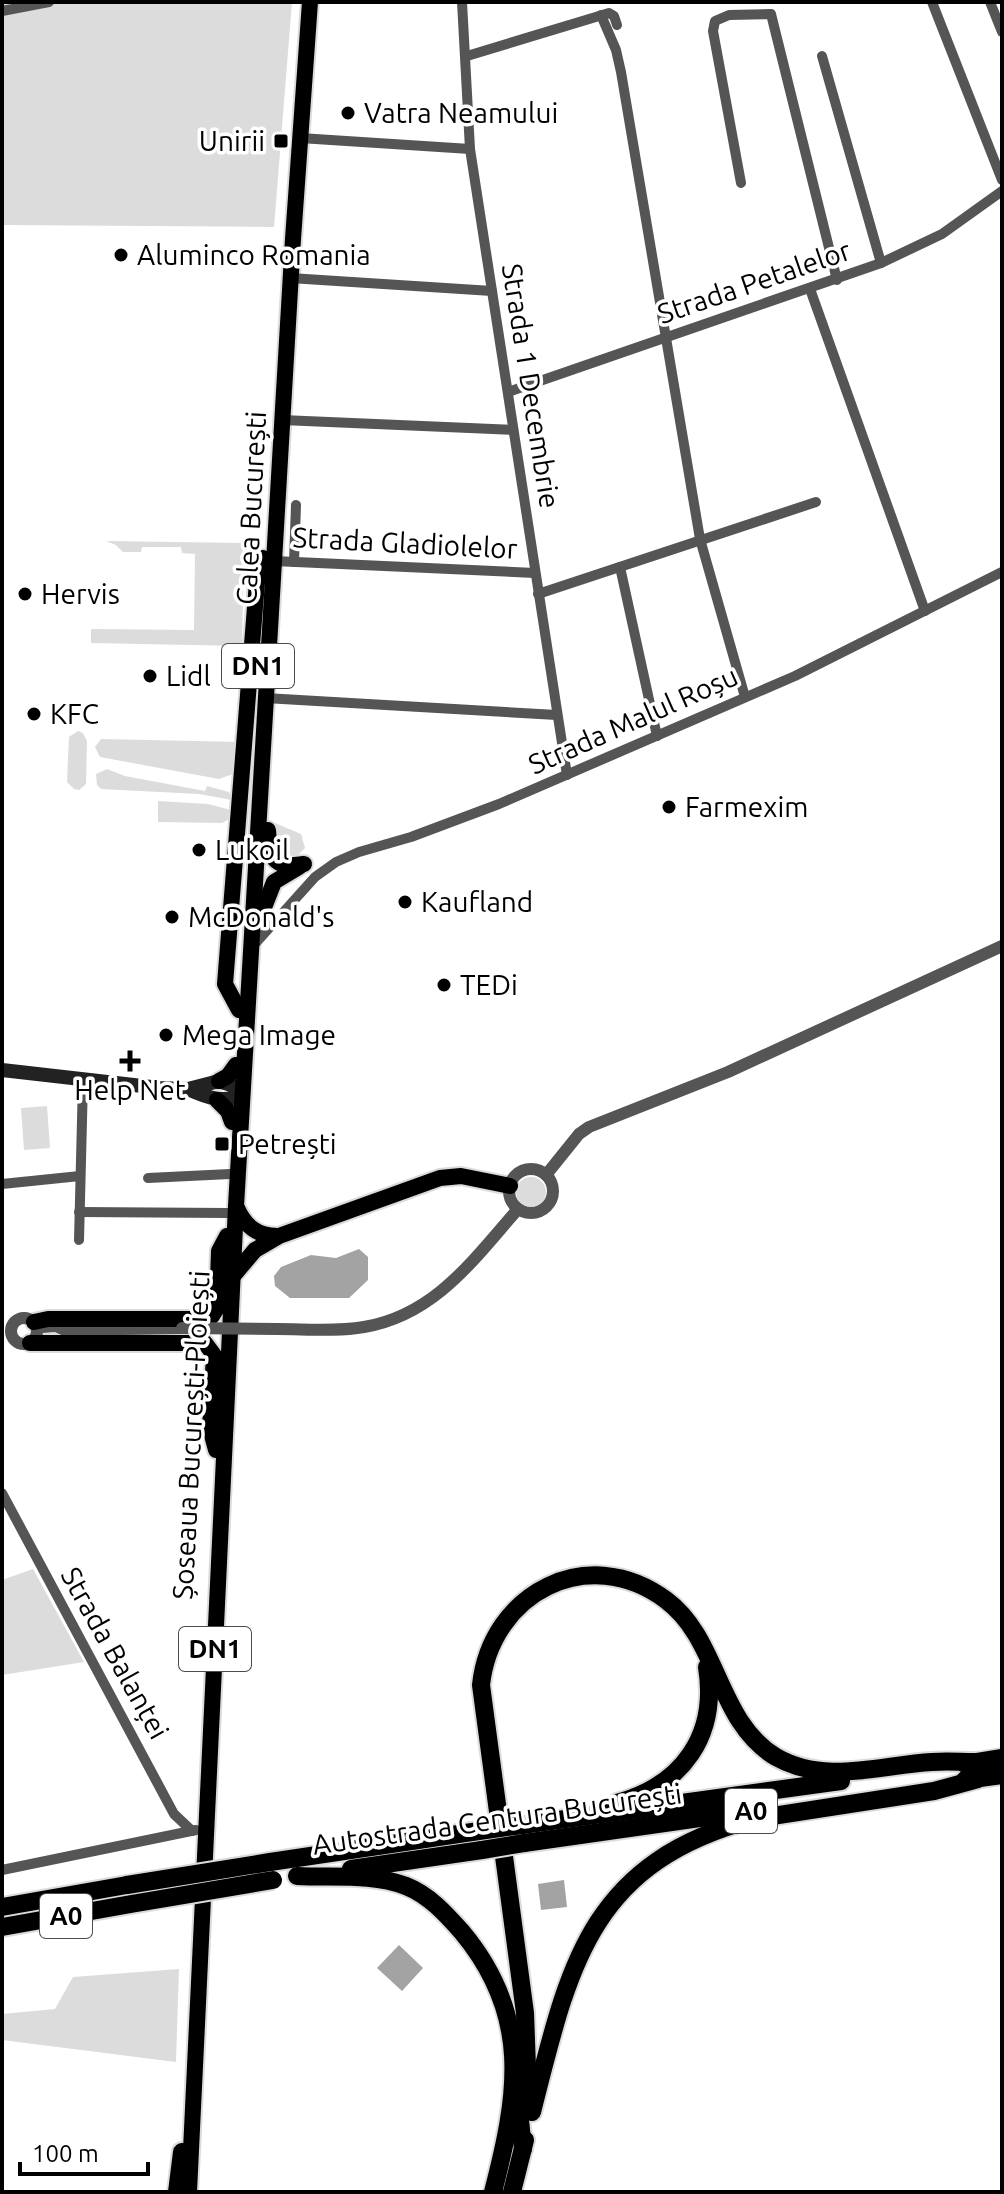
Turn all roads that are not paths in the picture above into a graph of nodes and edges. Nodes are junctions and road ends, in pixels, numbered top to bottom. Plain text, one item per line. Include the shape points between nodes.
1 (49, 2) edge
2 (299, 2) edge
3 (310, 2) edge
4 (462, 2) edge
5 (932, 2) edge
6 (990, 2) edge
7 (2, 11) edge
8 (601, 15) junction
9 (617, 25) dead end
10 (1002, 32) edge
11 (467, 56) junction
12 (822, 56) dead end
13 (300, 138) junction
14 (470, 149) junction
15 (1002, 180) edge
16 (741, 183) dead end
17 (1002, 191) edge
18 (881, 263) junction
19 (290, 278) junction
20 (837, 280) junction
21 (810, 289) junction
22 (492, 291) junction
23 (668, 337) junction
24 (508, 392) junction
25 (282, 420) junction
26 (513, 430) junction
27 (816, 502) dead end
28 (296, 505) dead end
29 (700, 539) junction
30 (268, 559) junction
31 (294, 562) junction
32 (620, 567) junction
33 (1002, 572) edge
34 (535, 573) junction
35 (538, 594) junction
36 (925, 611) junction
37 (745, 697) junction
38 (265, 698) junction
39 (557, 715) junction
40 (657, 736) junction
41 (262, 775) junction
42 (567, 775) junction
43 (266, 896) junction
44 (287, 908) junction
45 (253, 946) junction
46 (1002, 946) edge
47 (240, 1065) junction
48 (2, 1070) edge
49 (83, 1080) junction
50 (229, 1092) junction
51 (230, 1174) junction
52 (546, 1175) junction
53 (80, 1176) junction
54 (148, 1178) dead end
55 (2, 1184) edge
56 (510, 1186) junction
57 (518, 1209) junction
58 (232, 1210) junction
59 (79, 1212) junction
60 (227, 1236) junction
61 (279, 1236) junction
62 (79, 1240) dead end
63 (233, 1276) junction
64 (34, 1333) junction
65 (216, 1450) junction
66 (2, 1493) edge
67 (704, 1652) junction
68 (1002, 1758) edge
69 (976, 1770) junction
70 (1002, 1775) edge
71 (195, 1830) junction
72 (529, 1830) junction
73 (480, 1840) junction
74 (2, 1870) edge
75 (271, 1871) junction
76 (297, 1876) junction
77 (2, 1907) edge
78 (2, 1927) edge
79 (514, 2147) junction
80 (182, 2152) joint
81 (176, 2192) edge
82 (189, 2192) edge
83 (493, 2192) edge
84 (512, 2192) edge

1 - 7 street
2 - 30 highway, Calea București / DN1
3 - 13 highway, Calea București / DN1
4 - 11 street, Strada 1 Decembrie
5 - 15 street
6 - 10 street
8 - 9 street via 614,16
8 - 11 street
8 - 23 street via 621,72
11 - 14 street, Strada 1 Decembrie
12 - 18 street
13 - 14 street
13 - 19 highway, Calea București / DN1
14 - 22 street, Strada 1 Decembrie
16 - 20 street via 713,31 722,16 771,14
17 - 18 street, Strada Petalelor via 942,234
18 - 20 street, Strada Petalelor
19 - 22 street
19 - 25 highway, Calea București / DN1
20 - 21 street, Strada Petalelor
21 - 23 street, Strada Petalelor
21 - 36 street
22 - 24 street, Strada 1 Decembrie
23 - 24 street, Strada Petalelor
23 - 29 street
24 - 26 street, Strada 1 Decembrie
25 - 26 street
25 - 30 highway, Calea București / DN1
26 - 34 street, Strada 1 Decembrie
27 - 29 street
28 - 31 street
29 - 32 street
29 - 37 street
30 - 31 street, Strada Gladiolelor
30 - 38 highway, Calea București / DN1
30 - 47 highway, DN1 via 256,595 225,984 239,1010
31 - 34 street, Strada Gladiolelor
32 - 35 street
32 - 40 street
33 - 36 street, Strada Malul Roșu
34 - 35 street, Strada 1 Decembrie
35 - 39 street, Strada 1 Decembrie
36 - 37 street, Strada Malul Roșu
37 - 40 street, Strada Malul Roșu
38 - 39 street
38 - 41 highway, Calea București / DN1
39 - 42 street, Strada 1 Decembrie
40 - 42 street, Strada Malul Roșu
41 - 43 highway via 271,856 284,866 304,864 277,879
41 - 45 highway, Calea București / DN1
42 - 44 street, Strada Malul Roșu via 343,859 321,871
43 - 44 street via 273,907
43 - 45 highway
44 - 45 street, Strada Malul Roșu
45 - 47 highway, Calea București / DN1
46 - 52 street via 717,1077 589,1127
47 - 50 highway, Șoseaua București-Ploiești / DN1
47 - 50 highway via 228,1076
48 - 49 main road
49 - 50 main road
49 - 53 street
50 - 51 highway, Șoseaua București-Ploiești / DN1
50 - 58 highway, Șoseaua București-Ploiești / DN1
51 - 54 street
51 - 58 highway, Șoseaua București-Ploiești / DN1
52 - 56 street via 523,1171
52 - 57 street via 553,1189 548,1205 537,1212
53 - 55 street
53 - 59 street
56 - 57 street
56 - 61 highway via 447,1176
57 - 64 street, bridge via 451,1285 419,1308 363,1327 56,1326
58 - 59 street
58 - 60 highway, Șoseaua București-Ploiești / DN1
58 - 61 highway via 254,1231
58 - 63 highway, Șoseaua București-Ploiești / DN1
59 - 62 street
60 - 64 highway via 219,1251 217,1308 212,1316 48,1319
60 - 65 highway, Șoseaua București-Ploiești / DN1
61 - 63 highway via 251,1253
63 - 82 highway, Șoseaua București-Ploiești / DN1
64 - 65 highway via 205,1343 214,1355 210,1428
65 - 71 highway, Șoseaua București-Ploiești / DN1
66 - 71 street, Strada Balanței via 174,1814
67 - 69 highway via 746,1731 788,1763 826,1772 932,1762
67 - 72 highway via 708,1712 700,1739 676,1772 648,1792
67 - 79 highway via 682,1614 656,1592 631,1581 594,1576 536,1592 507,1617 491,1642 482,1669 481,1703 525,2013 526,2081
68 - 69 highway, Autostrada Centura București / A0
69 - 70 highway, Autostrada Centura București / A0
69 - 72 highway, Autostrada Centura București / A0
69 - 72 highway, Autostrada Centura București / A0
69 - 79 highway via 934,1791 753,1819 701,1836 646,1869 597,1922 579,1954
71 - 74 street
71 - 80 highway, Șoseaua București-Ploiești / DN1
72 - 73 highway, Autostrada Centura București / A0, bridge
73 - 75 highway, Autostrada Centura București / A0
73 - 76 highway, Autostrada Centura București / A0
75 - 76 highway, Autostrada Centura București / A0
75 - 77 highway, Autostrada Centura București / A0, bridge via 127,1885
75 - 78 highway, Autostrada Centura București / A0, bridge
76 - 79 highway via 375,1878 409,1887 442,1909 466,1937 494,1980 510,2031
79 - 83 highway
79 - 84 highway
80 - 81 highway

